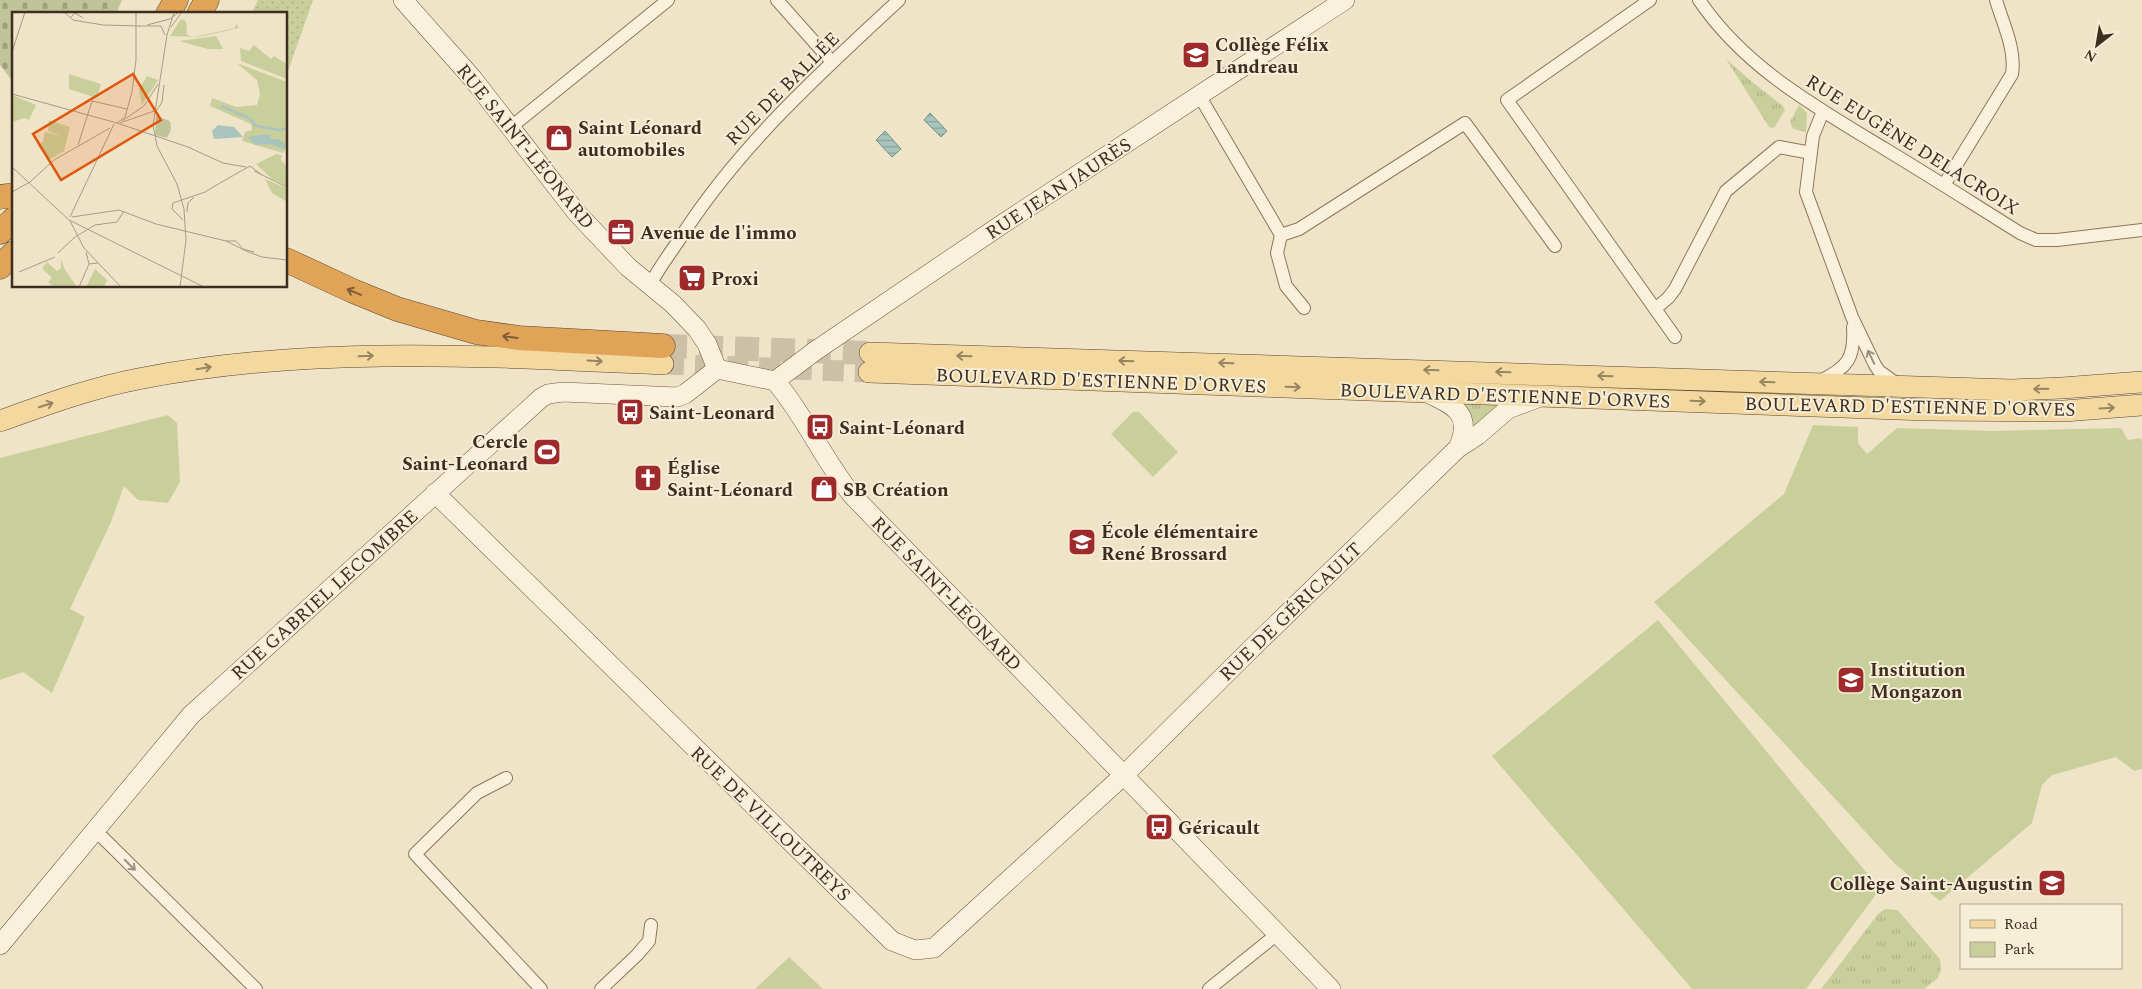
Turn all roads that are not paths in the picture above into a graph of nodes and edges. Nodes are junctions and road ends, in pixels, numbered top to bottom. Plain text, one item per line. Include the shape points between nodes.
1 (176, 0) edge
2 (207, 0) edge
3 (402, 0) edge
4 (668, 0) edge
5 (777, 0) edge
6 (899, 0) edge
7 (1345, 0) edge
8 (1650, 0) edge
9 (1699, 0) edge
10 (1996, 0) edge
11 (169, 12) edge
12 (200, 12) edge
13 (832, 62) junction
14 (1199, 95) junction
15 (1823, 111) junction
16 (511, 127) junction
17 (1811, 152) junction
18 (1944, 185) junction
19 (2142, 230) edge
20 (1281, 235) junction
21 (1555, 246) dead end
22 (12, 254) edge
23 (288, 261) edge
24 (0, 266) edge
25 (650, 285) junction
26 (1304, 308) dead end
27 (1655, 309) junction
28 (1852, 318) junction
29 (1675, 337) dead end
30 (663, 355) joint
31 (717, 369) junction
32 (775, 381) junction
33 (2142, 382) edge
34 (1816, 383) junction
35 (1901, 386) junction
36 (1424, 392) junction
37 (1545, 396) junction
38 (2142, 405) edge
39 (0, 421) edge
40 (1458, 448) junction
41 (435, 493) junction
42 (1124, 775) junction
43 (506, 778) dead end
44 (95, 830) junction
45 (651, 925) dead end
46 (1276, 935) junction
47 (0, 945) edge
48 (256, 989) edge
49 (541, 989) edge
50 (601, 989) edge
51 (1209, 989) edge
52 (1331, 989) edge

1 - 11 highway
2 - 12 highway
3 - 16 street, RUE SAINT-LÉONARD
4 - 16 street
5 - 13 street
6 - 13 street, RUE DE BALLÉE
7 - 14 street, RUE JEAN JAURÈS
8 - 27 street via 1507,100
9 - 15 street, RUE EUGÈNE DELACROIX via 1724,34 1744,53
10 - 18 street via 2011,47 2012,74
13 - 25 street, RUE DE BALLÉE via 732,165 691,220
14 - 20 street
14 - 32 street, RUE JEAN JAURÈS via 1004,223
15 - 17 street via 1815,127
15 - 18 street, RUE EUGÈNE DELACROIX
16 - 25 street, RUE SAINT-LÉONARD via 576,212 628,267
17 - 27 street via 1779,148 1726,191 1675,289
17 - 28 street via 1806,192
18 - 19 street, RUE EUGÈNE DELACROIX via 2036,240
20 - 21 street via 1299,229 1465,123
20 - 26 street via 1277,253 1286,286
22 - 24 highway
30 -> 23 highway via 476,332 397,309
25 - 31 street, RUE SAINT-LÉONARD via 696,329 707,344
27 - 29 street
28 - 34 street via 1852,354 1833,374
35 -> 28 street via 1875,365
39 -> 30 main road via 136,379 225,365 368,355 546,358
31 - 32 street
31 - 41 street, RUE GABRIEL LECOMBRE via 677,398 548,394
32 - 42 street, RUE SAINT-LÉONARD via 794,404 853,496
33 -> 35 main road, BOULEVARD D'ESTIENNE D'ORVES via 2020,389
34 - 35 main road, BOULEVARD D'ESTIENNE D'ORVES
34 -> 36 main road, BOULEVARD D'ESTIENNE D'ORVES via 869,362
36 - 37 main road, BOULEVARD D'ESTIENNE D'ORVES
36 - 40 street via 1453,406 1462,416 1463,432
37 -> 38 main road, BOULEVARD D'ESTIENNE D'ORVES via 2007,412
37 - 40 street, RUE DE GÉRICAULT via 1508,410
40 - 42 street, RUE DE GÉRICAULT
41 - 42 street, RUE DE VILLOUTREYS via 892,942 914,950 934,948
41 - 44 street, RUE GABRIEL LECOMBRE via 190,715
42 - 46 street, RUE SAINT-LÉONARD
43 - 49 street via 478,793 415,854
44 - 47 street, RUE GABRIEL LECOMBRE
44 -> 48 street
45 - 50 street via 648,941
46 - 51 street
46 - 52 street, RUE SAINT-LÉONARD

